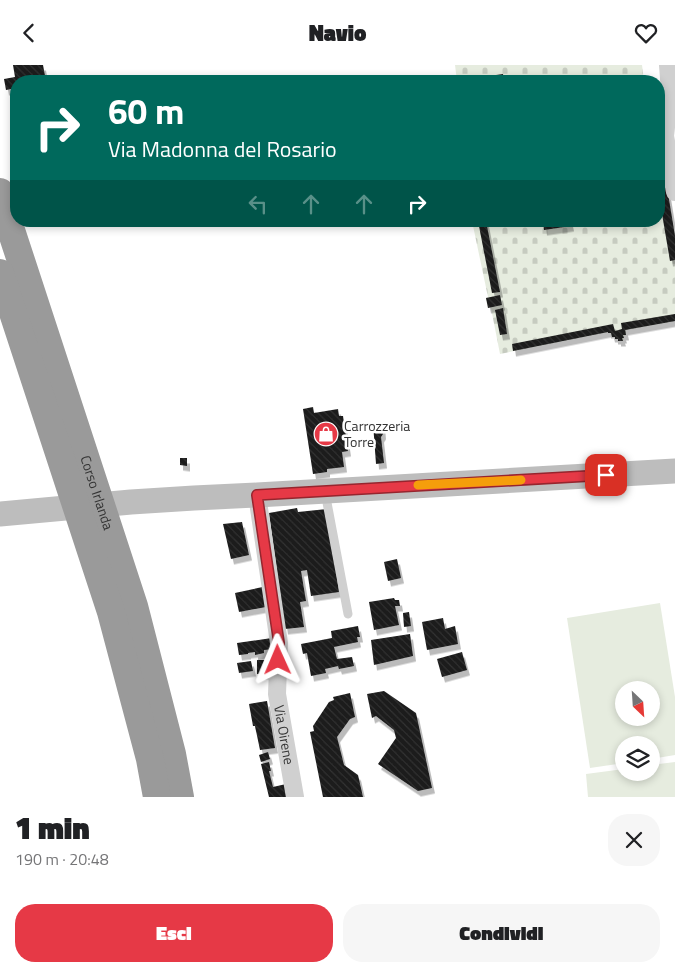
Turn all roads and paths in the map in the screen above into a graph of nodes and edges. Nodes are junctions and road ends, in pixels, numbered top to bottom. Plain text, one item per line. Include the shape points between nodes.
1 (668, 65) edge
2 (0, 192) edge
3 (675, 192) edge
4 (0, 273) edge
5 (675, 471) edge
6 (325, 490) junction
7 (257, 495) junction
8 (0, 514) edge
9 (348, 614) dead end
10 (157, 797) edge
11 (180, 797) edge
12 (295, 797) edge

1 - 3 street via 670,92 665,136
2 - 11 highway, Corso Irlanda via 134,606
4 - 10 highway, Corso Irlanda via 111,612
5 - 6 street
6 - 7 street
6 - 9 lane
7 - 8 street via 140,501
7 - 12 street, Via Oirene via 279,643 277,694

